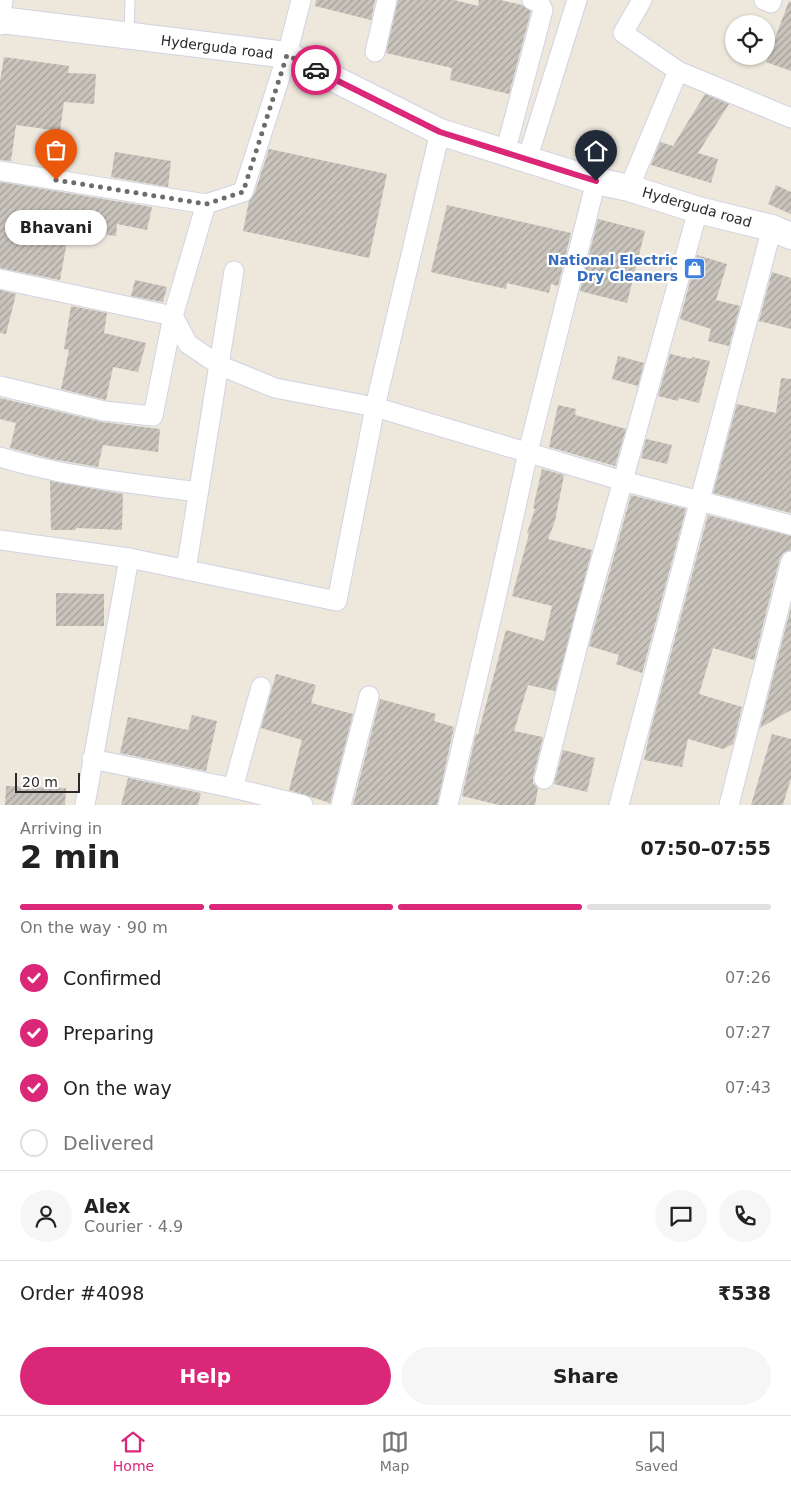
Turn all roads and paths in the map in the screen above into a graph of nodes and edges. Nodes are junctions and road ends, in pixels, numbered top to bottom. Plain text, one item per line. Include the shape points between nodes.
1 (130, 0) edge
2 (301, 0) edge
3 (387, 0) edge
4 (532, 0) edge
5 (577, 0) edge
6 (642, 0) edge
7 (764, 0) edge
8 (772, 0) edge
9 (1, 16) edge
10 (129, 36) junction
11 (375, 52) dead end
12 (287, 55) junction
13 (678, 70) junction
14 (789, 112) edge
15 (440, 132) junction
16 (516, 156) junction
17 (0, 171) edge
18 (596, 181) junction
19 (629, 188) junction
20 (206, 204) junction
21 (698, 210) junction
22 (782, 232) edge
23 (234, 272) dead end
24 (0, 278) edge
25 (173, 316) junction
26 (218, 365) junction
27 (0, 386) edge
28 (375, 407) junction
29 (528, 452) junction
30 (0, 456) edge
31 (623, 481) junction
32 (198, 492) junction
33 (700, 501) junction
34 (791, 525) edge
35 (0, 540) edge
36 (128, 558) junction
37 (791, 560) edge
38 (186, 570) junction
39 (261, 687) dead end
40 (369, 696) dead end
41 (92, 758) junction
42 (544, 779) dead end
43 (233, 788) junction
44 (85, 805) edge
45 (303, 805) edge
46 (341, 805) edge
47 (448, 805) edge
48 (619, 805) edge
49 (729, 805) edge

1 - 10 lane
2 - 12 street
3 - 11 street
4 - 16 street via 539,2 543,10
5 - 16 street
6 - 13 street via 623,33
7 - 8 street via 771,3
9 - 10 street, Hyderguda road
10 - 12 street, Hyderguda road
12 - 15 street, Hyderguda road
12 - 20 street via 243,192
13 - 14 street
13 - 19 street
15 - 16 street, Hyderguda road
15 - 28 street
16 - 18 street, Hyderguda road
17 - 20 street
18 - 19 street, Hyderguda road
18 - 29 street
19 - 21 street, Hyderguda road
20 - 25 street
21 - 22 street, Hyderguda road
21 - 31 street
22 - 33 street
23 - 26 street
24 - 25 street
25 - 26 street via 188,344
25 - 27 street via 153,416 104,411
26 - 28 street via 275,388
26 - 32 street
28 - 29 street
28 - 38 street via 337,601
29 - 31 street
29 - 47 street
30 - 32 street via 38,468 93,479
31 - 33 street
31 - 42 street
32 - 38 street
33 - 34 street
33 - 48 street
35 - 36 street
36 - 38 street
36 - 41 street
37 - 49 street
39 - 43 street
40 - 46 street
41 - 43 street
41 - 44 street
43 - 45 street

